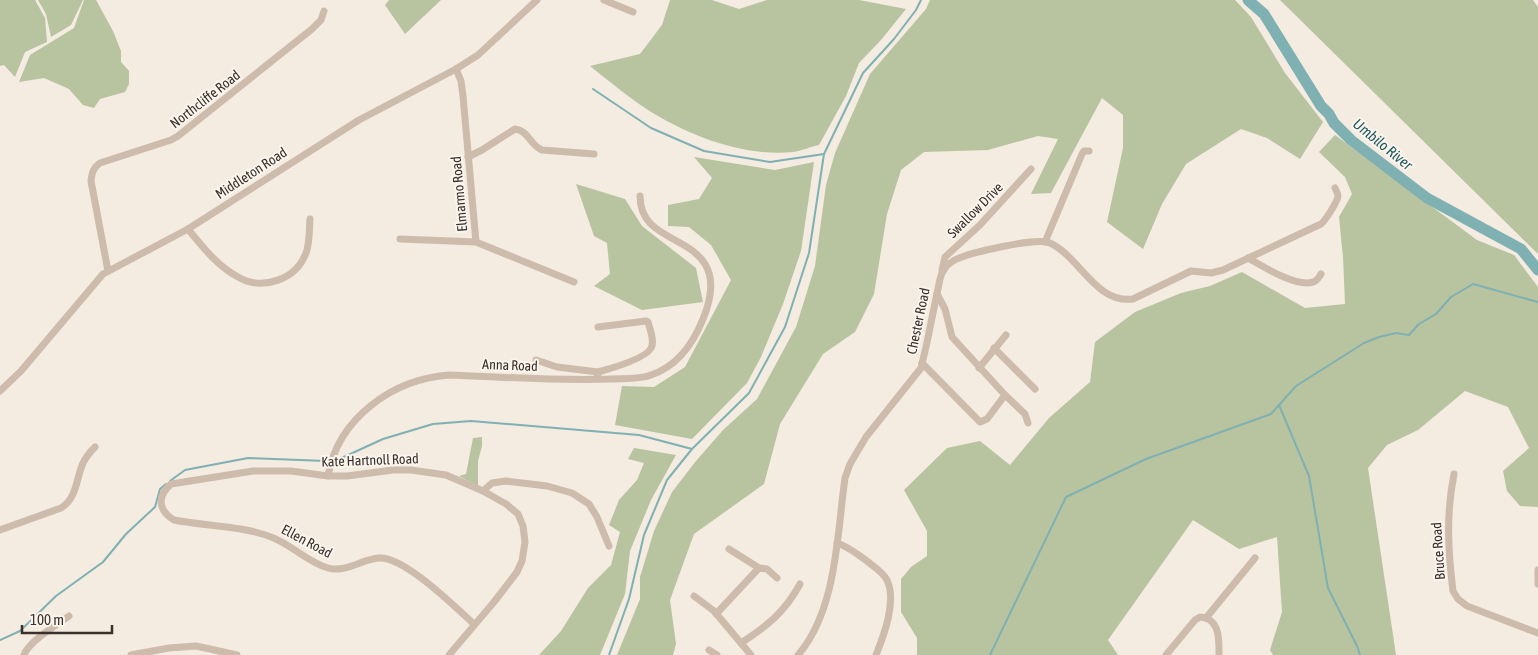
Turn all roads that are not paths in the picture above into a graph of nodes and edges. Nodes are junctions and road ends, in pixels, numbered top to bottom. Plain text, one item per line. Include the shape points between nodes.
1 (536, 0) edge
2 (604, 0) edge
3 (324, 11) dead end
4 (633, 12) dead end
5 (456, 69) junction
6 (1089, 151) dead end
7 (594, 154) dead end
8 (468, 157) junction
9 (1031, 168) dead end
10 (1335, 188) dead end
11 (640, 196) dead end
12 (310, 219) dead end
13 (188, 229) junction
14 (400, 239) dead end
15 (476, 242) junction
16 (1045, 242) junction
17 (1248, 258) junction
18 (108, 271) junction
19 (942, 271) junction
20 (1321, 274) dead end
21 (574, 282) dead end
22 (937, 294) junction
23 (598, 327) dead end
24 (1006, 335) dead end
25 (994, 348) junction
26 (536, 360) dead end
27 (922, 363) junction
28 (979, 368) junction
29 (597, 375) junction
30 (1035, 389) dead end
31 (0, 391) edge
32 (1005, 395) junction
33 (1028, 423) dead end
34 (94, 447) dead end
35 (1454, 474) dead end
36 (328, 476) junction
37 (482, 491) junction
38 (166, 515) joint
39 (0, 530) edge
40 (837, 543) junction
41 (609, 546) dead end
42 (729, 549) dead end
43 (1255, 558) dead end
44 (759, 568) junction
45 (1538, 570) edge
46 (777, 578) dead end
47 (800, 584) dead end
48 (1538, 584) edge
49 (694, 596) dead end
50 (716, 614) junction
51 (69, 616) dead end
52 (1206, 618) junction
53 (474, 624) junction
54 (1538, 632) edge
55 (741, 643) junction
56 (708, 650) dead end
57 (152, 653) edge
58 (24, 655) edge
59 (131, 655) edge
60 (237, 655) edge
61 (449, 655) edge
62 (717, 655) edge
63 (752, 655) edge
64 (798, 655) edge
65 (876, 655) edge
66 (1166, 655) edge
67 (1219, 655) edge

1 - 5 street, Middleton Road via 481,53
2 - 4 street
3 - 18 street, Northcliffe Road via 312,29 178,136 95,167 91,181
5 - 8 street, Elmarmo Road via 461,81
5 - 13 street, Middleton Road via 359,120
6 - 16 street via 1082,154
7 - 8 street via 542,150 534,146 524,132 515,129
8 - 15 street, Elmarmo Road
9 - 19 street, Swallow Drive via 980,225 947,255
10 - 17 street via 1337,200 1323,222
11 - 29 street, Anna Road via 641,209 653,226 692,250 704,262 711,286 707,311 692,343 672,364 645,377
12 - 13 street via 305,256 297,268 269,283 239,278 217,263
13 - 18 street, Middleton Road
14 - 15 street
15 - 21 street, Elmarmo Road
16 - 17 street via 1058,248 1100,287 1123,300 1133,299 1191,271 1211,273
16 - 19 street via 965,256 954,260
17 - 20 street via 1283,278 1300,282 1312,283
18 - 31 street, Middleton Road via 97,279 21,371
19 - 22 street, Chester Road
22 - 27 street, Chester Road
22 - 28 street via 945,309 952,337
23 - 29 street via 646,321 652,344 643,356
24 - 25 street
25 - 28 street
25 - 30 street
26 - 29 street
27 - 32 street via 980,422 987,419
27 - 40 street, Chester Road via 916,376 866,437 850,464
28 - 32 street
29 - 36 street, Anna Road via 449,375 412,382 359,416 338,444
32 - 33 street via 1025,414
34 - 39 street via 82,465 68,504
35 - 54 street, Bruce Road via 1448,512 1448,546 1456,597 1467,606
36 - 37 street, Kate Hartnoll Road via 393,470 425,471 446,475
36 - 38 street, Kate Hartnoll Road via 292,470 253,471 171,484 162,499
37 - 41 street via 492,483 506,481 572,493 588,504
37 - 53 street, Kate Hartnoll Road via 506,504 520,517 525,548 517,572
38 - 53 street, Ellen Road via 182,522 262,534 281,541 327,568 341,569 378,558 393,560 409,569
40 - 64 street, Chester Road via 828,593 812,634
40 - 65 street via 851,548 887,581 888,621
42 - 44 street
43 - 52 street
44 - 46 street via 767,569
44 - 50 street
45 - 48 street
47 - 55 street via 784,610
49 - 50 street
50 - 55 street
51 - 58 street via 38,639
52 - 66 street via 1195,620
52 - 67 street via 1216,628
53 - 61 street, Kate Hartnoll Road
55 - 63 street
56 - 62 street
57 - 59 street
57 - 60 street via 196,646

